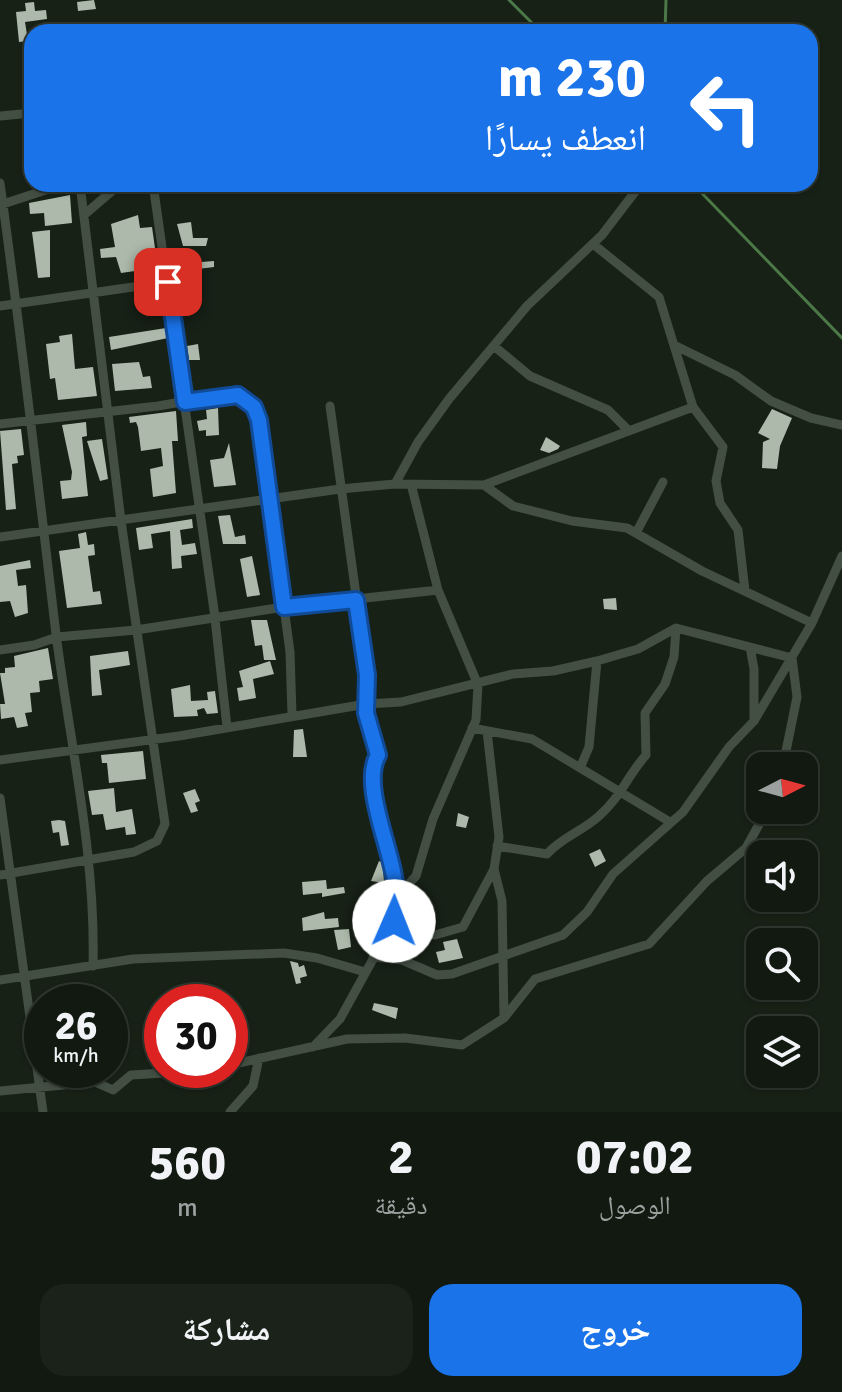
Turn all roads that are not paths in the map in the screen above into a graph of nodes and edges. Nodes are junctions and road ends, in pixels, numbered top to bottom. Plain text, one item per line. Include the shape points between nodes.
1 (24, 114) edge
2 (0, 116) edge
3 (0, 183) edge
4 (40, 192) edge
5 (81, 192) edge
6 (111, 192) edge
7 (154, 192) edge
8 (635, 192) edge
9 (2, 205) edge
10 (84, 215) junction
11 (593, 244) junction
12 (168, 282) junction
13 (93, 291) junction
14 (16, 304) junction
15 (0, 306) edge
16 (494, 346) junction
17 (676, 346) junction
18 (185, 402) junction
19 (330, 406) dead end
20 (693, 407) junction
21 (107, 412) junction
22 (29, 419) junction
23 (0, 424) edge
24 (842, 425) edge
25 (629, 431) junction
26 (663, 482) dead end
27 (395, 484) junction
28 (411, 484) junction
29 (484, 485) junction
30 (340, 489) junction
31 (270, 500) junction
32 (201, 511) junction
33 (121, 521) junction
34 (45, 531) junction
35 (636, 533) junction
36 (0, 537) edge
37 (842, 556) edge
38 (438, 590) junction
39 (745, 591) junction
40 (356, 600) junction
41 (284, 607) junction
42 (215, 619) junction
43 (812, 623) junction
44 (676, 628) junction
45 (136, 630) junction
46 (57, 637) junction
47 (750, 647) junction
48 (0, 650) edge
49 (792, 658) junction
50 (597, 661) junction
51 (478, 685) junction
52 (366, 704) junction
53 (292, 715) junction
54 (754, 721) junction
55 (227, 727) junction
56 (472, 728) junction
57 (487, 731) junction
58 (151, 739) junction
59 (76, 749) junction
60 (786, 752) edge
61 (0, 760) edge
62 (580, 768) junction
63 (622, 793) junction
64 (0, 798) edge
65 (670, 822) junction
66 (759, 824) edge
67 (497, 846) junction
68 (86, 863) junction
69 (494, 869) junction
70 (5, 874) edge
71 (396, 898) junction
72 (390, 928) junction
73 (373, 957) junction
74 (503, 957) junction
75 (93, 966) junction
76 (365, 972) junction
77 (25, 977) junction
78 (0, 980) edge
79 (26, 984) edge
80 (504, 1018) junction
81 (313, 1047) junction
82 (259, 1058) junction
83 (248, 1061) edge
84 (30, 1088) edge
85 (40, 1088) edge
86 (0, 1091) edge
87 (43, 1112) edge
88 (230, 1112) edge

1 - 2 street
3 - 9 street
4 - 9 street
5 - 10 street
6 - 10 street
7 - 12 street
8 - 11 street
9 - 14 street
10 - 13 street
11 - 16 street via 527,306
11 - 17 street via 659,297
12 - 13 street
12 - 18 street
13 - 14 street
13 - 21 street
14 - 15 street
14 - 22 street
16 - 25 street via 530,376 608,410
16 - 27 street via 418,442
17 - 20 street
17 - 24 street via 735,375 771,401
18 - 21 street
18 - 31 street via 238,395 254,407
18 - 32 street
19 - 30 street
20 - 25 street
20 - 39 street via 723,447 716,481 720,503 738,530
21 - 22 street
21 - 33 street
22 - 23 street
22 - 34 street
25 - 29 street
26 - 35 street
27 - 28 street
27 - 30 street
28 - 29 street
28 - 38 street
29 - 35 street via 513,506
30 - 31 street
30 - 40 street
31 - 32 street
31 - 41 street
32 - 33 street
32 - 42 street
33 - 34 street
33 - 45 street
34 - 36 street
34 - 46 street
35 - 39 street
37 - 43 street
38 - 40 street
38 - 51 street
39 - 43 street
40 - 41 street
40 - 52 street
41 - 42 street
41 - 53 street
42 - 45 street
42 - 55 street
43 - 49 street
44 - 47 street
44 - 50 street via 638,649
44 - 63 street via 665,684 645,713 646,755 631,771
45 - 46 street
45 - 58 street
46 - 48 street
46 - 59 street
47 - 49 street
47 - 54 street
49 - 54 street
49 - 60 street via 797,697
50 - 51 street
50 - 62 street via 594,717
51 - 52 street
51 - 56 street
52 - 53 street
52 - 71 street via 378,755 371,767 373,785
53 - 55 street
54 - 65 street
55 - 58 street
56 - 57 street
56 - 71 street via 433,819 416,876
57 - 62 street via 532,739
57 - 67 street
58 - 59 street
58 - 68 street via 165,824 157,841
59 - 61 street
59 - 68 street
62 - 63 street
63 - 65 street
63 - 67 street via 585,829 547,854
64 - 70 street
65 - 74 street via 613,874 563,935
66 - 80 street via 746,848 649,944 535,979
67 - 69 street
68 - 70 street
68 - 75 street
69 - 72 street via 463,927 435,935
69 - 74 street via 502,901
70 - 77 street
71 - 72 street
72 - 73 street
73 - 74 street via 402,960 437,975
73 - 76 street
74 - 80 street
75 - 76 street via 133,959 284,953
75 - 77 street
76 - 81 street via 340,1019
77 - 78 street
77 - 79 street
80 - 81 street via 462,1045 405,1038 347,1039
81 - 82 street
82 - 83 street
82 - 88 street via 253,1086
84 - 86 street
85 - 87 street

